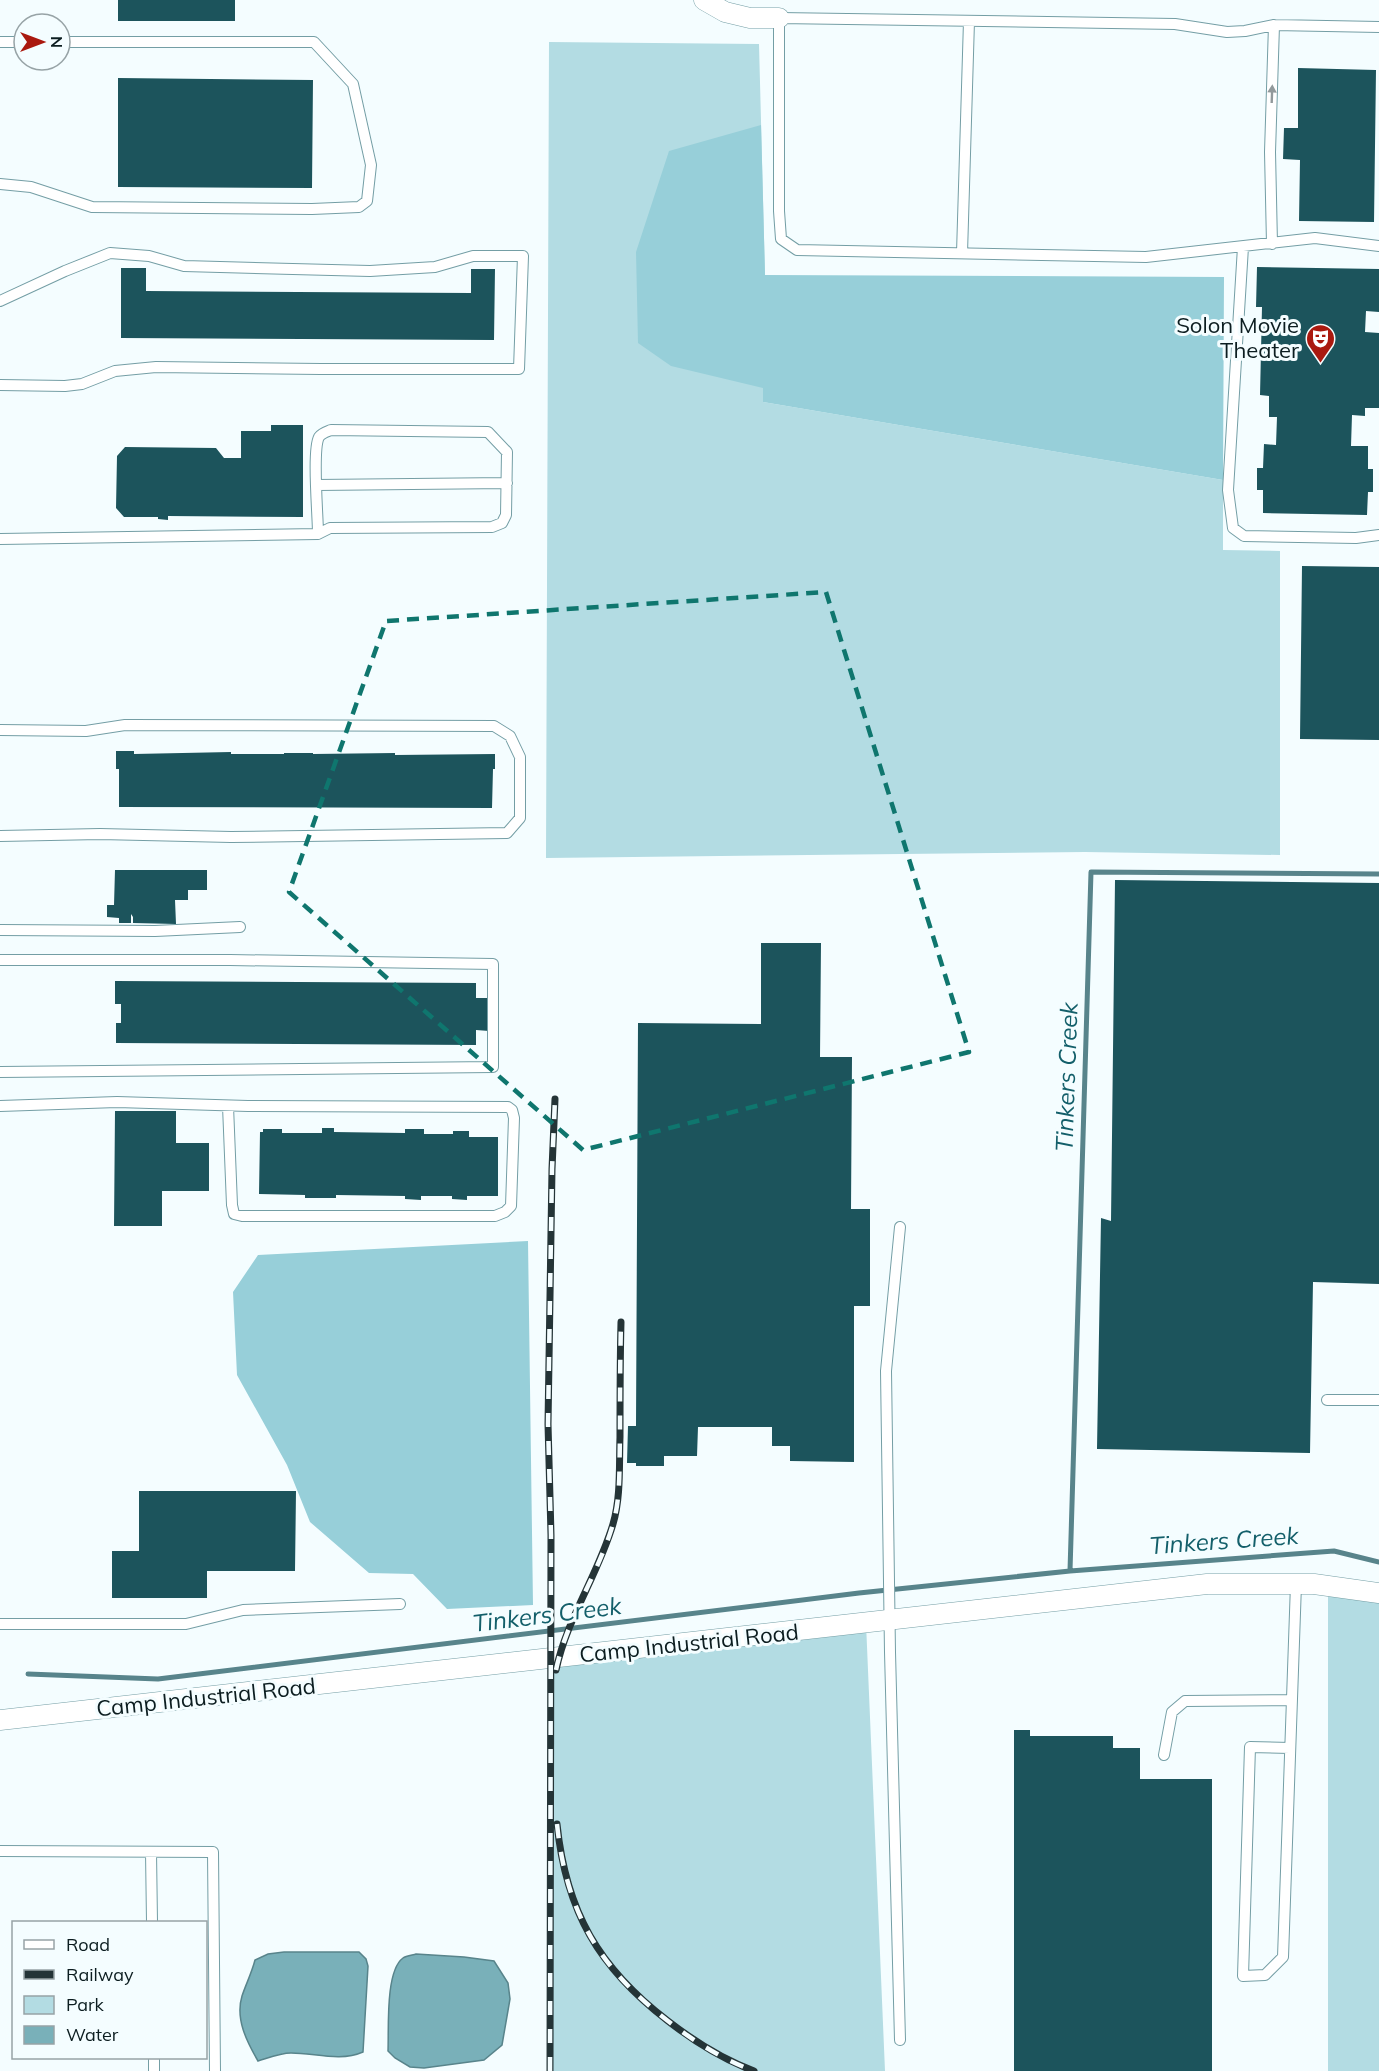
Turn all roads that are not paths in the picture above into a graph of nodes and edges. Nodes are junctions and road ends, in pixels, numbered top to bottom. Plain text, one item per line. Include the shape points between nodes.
1 (704, 0) edge
2 (779, 18) junction
3 (969, 21) junction
4 (1274, 25) junction
5 (1379, 27) edge
6 (72, 42) edge
7 (0, 184) edge
8 (1272, 244) junction
9 (1379, 246) edge
10 (1243, 247) junction
11 (962, 253) junction
12 (0, 301) edge
13 (0, 385) edge
14 (507, 483) junction
15 (317, 485) junction
16 (318, 534) junction
17 (1379, 535) edge
18 (0, 539) edge
19 (0, 730) edge
20 (0, 836) edge
21 (240, 927) dead end
22 (0, 930) edge
23 (0, 960) edge
24 (0, 1072) edge
25 (0, 1106) edge
26 (228, 1106) junction
27 (900, 1227) dead end
28 (1328, 1400) dead end
29 (1379, 1400) edge
30 (1296, 1584) junction
31 (1379, 1593) edge
32 (400, 1604) dead end
33 (889, 1620) junction
34 (0, 1624) edge
35 (1292, 1700) junction
36 (0, 1720) edge
37 (1290, 1748) junction
38 (1164, 1755) dead end
39 (0, 1851) edge
40 (151, 1852) junction
41 (152, 1921) edge
42 (900, 2040) dead end
43 (215, 2071) edge

1 - 2 street via 725,12 750,18
2 - 3 lane
2 - 11 lane via 781,239 797,250
3 - 4 lane via 1175,24 1227,32
3 - 11 lane
4 - 5 lane
8 -> 4 lane
6 - 7 lane via 314,42 353,84 371,165 367,201 360,207 312,209 92,207 31,187
8 - 9 lane via 1315,238
8 - 10 lane
10 - 11 lane via 1146,257
10 - 17 lane via 1228,490 1233,528 1244,536
12 - 13 lane via 110,253 149,256 184,266 370,271 435,267 473,256 523,256 519,369 156,367 115,371 82,384
14 - 15 lane
14 - 15 lane via 507,452 488,432 331,430 320,436 317,444
14 - 16 lane via 506,515 498,526 330,528
15 - 16 lane
16 - 18 lane
19 - 20 lane via 86,731 125,725 494,726 510,736 520,757 520,819 507,833
21 - 22 lane
23 - 24 lane via 493,964 493,1067
25 - 26 lane via 117,1102
26 - 26 lane via 507,1107 514,1118 512,1206 495,1216 234,1214
27 - 33 lane via 886,1371
28 - 29 lane
30 - 31 street, Camp Industrial Road
30 - 33 street, Camp Industrial Road via 1207,1584
30 - 35 lane
32 - 34 lane via 243,1610 186,1624
33 - 36 street, Camp Industrial Road
33 - 42 lane
35 - 37 lane
35 - 38 lane via 1185,1701 1172,1712
37 - 37 lane via 1283,1957 1265,1975 1243,1976 1250,1747
39 - 40 lane
40 - 41 lane
40 - 43 lane via 213,1852

